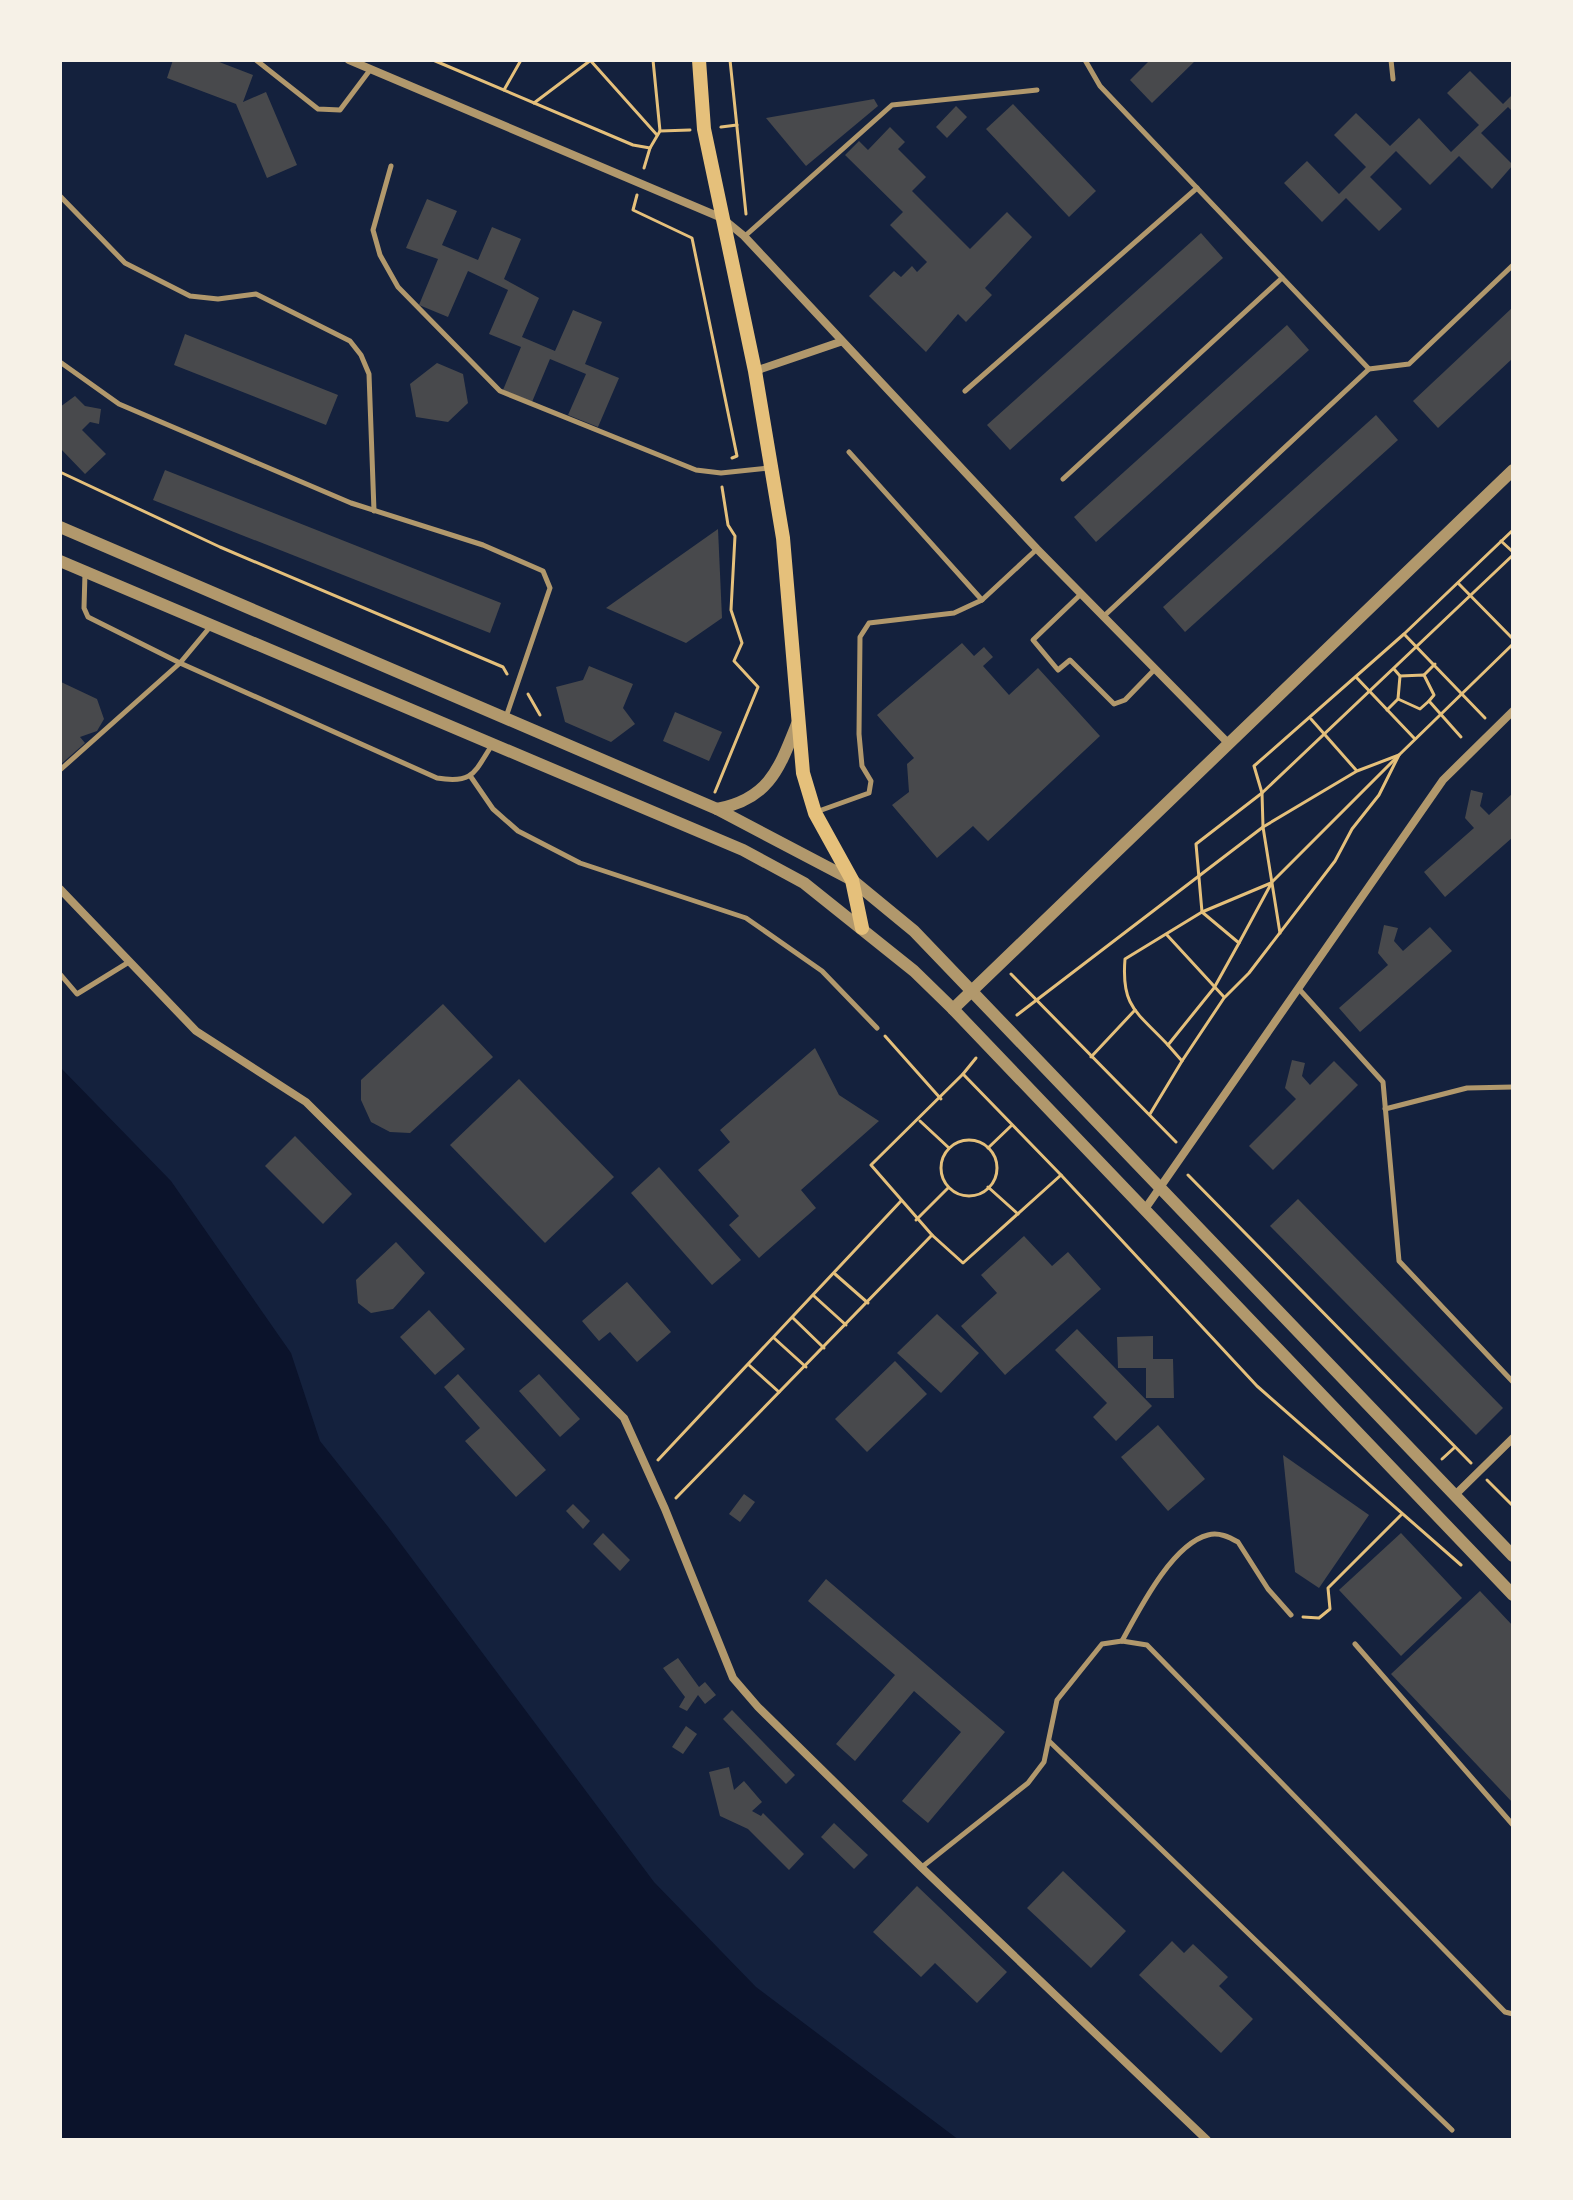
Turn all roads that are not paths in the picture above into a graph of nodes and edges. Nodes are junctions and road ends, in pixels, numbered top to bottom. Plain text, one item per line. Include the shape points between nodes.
1 (256, 60) edge
2 (349, 60) edge
3 (699, 60) edge
4 (1085, 60) edge
5 (1391, 60) edge
6 (370, 70) junction
7 (1393, 79) dead end
8 (1037, 90) dead end
9 (391, 166) dead end
10 (1197, 188) junction
11 (60, 196) edge
12 (722, 218) junction
13 (744, 236) junction
14 (1513, 265) edge
15 (1282, 278) junction
16 (840, 342) junction
17 (60, 362) edge
18 (1369, 369) junction
19 (755, 371) junction
20 (965, 391) dead end
21 (849, 452) dead end
22 (771, 468) junction
23 (1513, 470) edge
24 (1063, 479) dead end
25 (374, 511) junction
26 (60, 527) edge
27 (1037, 549) junction
28 (60, 561) edge
29 (85, 572) junction
30 (1081, 594) junction
31 (982, 600) junction
32 (1103, 617) junction
33 (211, 625) junction
34 (180, 663) junction
35 (1155, 669) junction
36 (1513, 711) edge
37 (506, 718) junction
38 (797, 724) junction
39 (492, 744) junction
40 (1229, 744) junction
41 (60, 770) edge
42 (471, 777) junction
43 (717, 809) junction
44 (815, 813) junction
45 (852, 880) junction
46 (60, 889) edge
47 (862, 928) junction
48 (130, 962) junction
49 (60, 974) edge
50 (1298, 988) junction
51 (972, 993) junction
52 (953, 1009) junction
53 (877, 1028) road end
54 (1513, 1087) edge
55 (1385, 1109) junction
56 (1160, 1188) junction
57 (1145, 1209) junction
58 (1513, 1382) edge
59 (1513, 1438) edge
60 (1455, 1495) junction
61 (1513, 1556) edge
62 (1513, 1595) edge
63 (1291, 1615) road end
64 (1122, 1641) junction
65 (1355, 1644) dead end
66 (1048, 1740) junction
67 (1513, 1825) edge
68 (921, 1867) junction
69 (1513, 2014) edge
70 (1452, 2130) dead end
71 (1207, 2140) edge

1 - 6 lane via 318,109 340,110
2 - 6 street
3 - 12 main road via 704,129
4 - 10 lane via 1100,86
5 - 7 lane
6 - 12 street
8 - 13 lane via 892,105
9 - 22 lane via 373,230 380,255 398,287 500,391 696,470
10 - 15 lane
10 - 20 lane
11 - 25 lane via 125,263 190,296 256,294 350,341 369,374
12 - 13 street
12 - 19 main road
13 - 16 street
14 - 18 lane via 1409,364
15 - 18 lane
15 - 24 lane
16 - 19 street
16 - 27 street
17 - 25 lane via 119,404
18 - 32 lane
19 - 22 main road
21 - 31 lane
22 - 38 main road via 783,538
23 - 40 street
25 - 37 lane via 483,545 543,571 550,588
26 - 37 street
27 - 30 street
27 - 31 lane
28 - 29 street
29 - 33 street
29 - 34 lane via 88,617
30 - 32 street
30 - 35 lane via 1033,640 1058,670 1070,660 1114,704 1125,700
31 - 44 lane via 954,613 869,623 860,637 859,734 869,793
32 - 35 street
33 - 34 lane
33 - 39 street
34 - 41 lane
34 - 42 lane via 437,778 458,782
35 - 40 street
36 - 50 street via 1443,780
37 - 43 street
38 - 43 street via 763,790 739,805
38 - 44 main road
39 - 42 lane
39 - 47 street via 743,850 804,883
40 - 51 street
42 - 53 lane via 493,809 530,837 580,863 746,918 822,971
43 - 45 street
44 - 45 main road
45 - 47 main road
45 - 51 street via 914,931
46 - 48 street
47 - 52 street
48 - 49 lane via 77,994
48 - 68 street via 196,1031 306,1102 624,1418 733,1678
50 - 55 lane via 1383,1082
50 - 56 street
51 - 52 street
51 - 56 street
52 - 57 street
54 - 55 lane via 1467,1088
55 - 58 lane via 1399,1261
56 - 57 street
56 - 60 street
57 - 62 street
59 - 60 street
60 - 61 street
63 - 64 lane via 1238,1542 1211,1533 1198,1539 1156,1581
64 - 66 lane via 1102,1644 1084,1662 1057,1700
64 - 69 lane via 1147,1645 1505,2012
65 - 67 lane
66 - 68 lane via 1044,1762 1028,1783
66 - 70 lane
68 - 71 street

